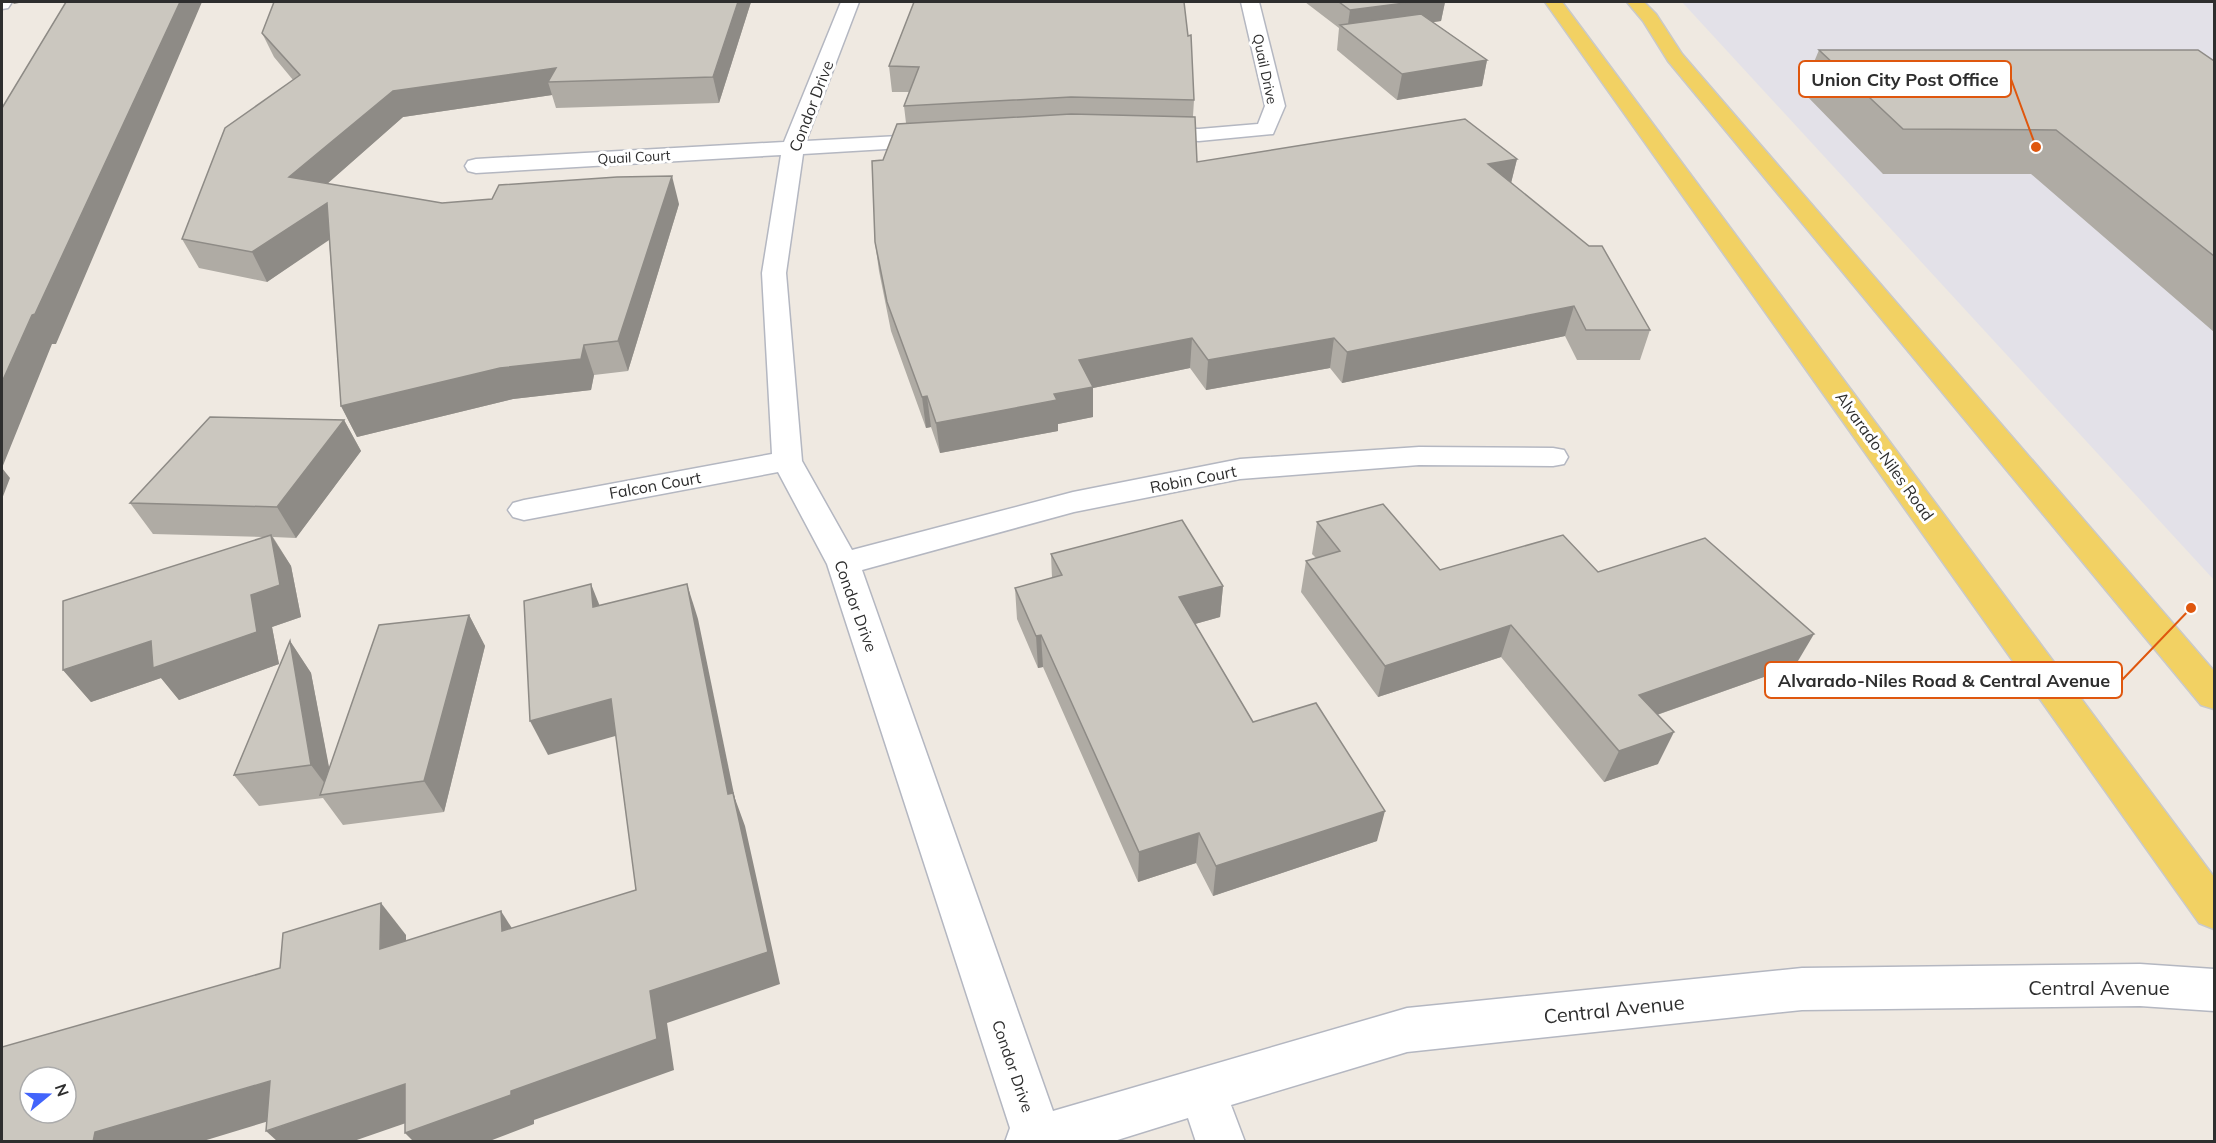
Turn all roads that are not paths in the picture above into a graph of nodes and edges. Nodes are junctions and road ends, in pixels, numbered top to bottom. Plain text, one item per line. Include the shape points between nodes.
1 (849, 2) edge
2 (1250, 2) edge
3 (1554, 2) edge
4 (1635, 2) edge
5 (1130, 134) edge
6 (955, 139) edge
7 (793, 147) junction
8 (476, 166) dead end
9 (1553, 457) dead end
10 (787, 461) junction
11 (524, 510) dead end
12 (843, 564) junction
13 (2214, 694) edge
14 (2214, 910) edge
15 (2214, 990) edge
16 (1202, 1090) junction
17 (1033, 1140) edge
18 (1221, 1142) edge

1 - 7 street, Condor Drive
2 - 5 street, Quail Drive via 1275,106 1266,130 1199,135
3 - 14 main road, Alvarado-Niles Road
4 - 13 main road via 1687,71
6 - 7 street
7 - 8 street, Quail Court
7 - 10 street, Condor Drive via 774,273
9 - 12 street, Robin Court via 1419,456 1240,469 1073,502
10 - 11 street, Falcon Court
10 - 12 street, Condor Drive
12 - 17 street, Condor Drive
15 - 16 street, Central Avenue via 2140,985 1790,991 1407,1030
16 - 17 street, Central Avenue
16 - 18 street

